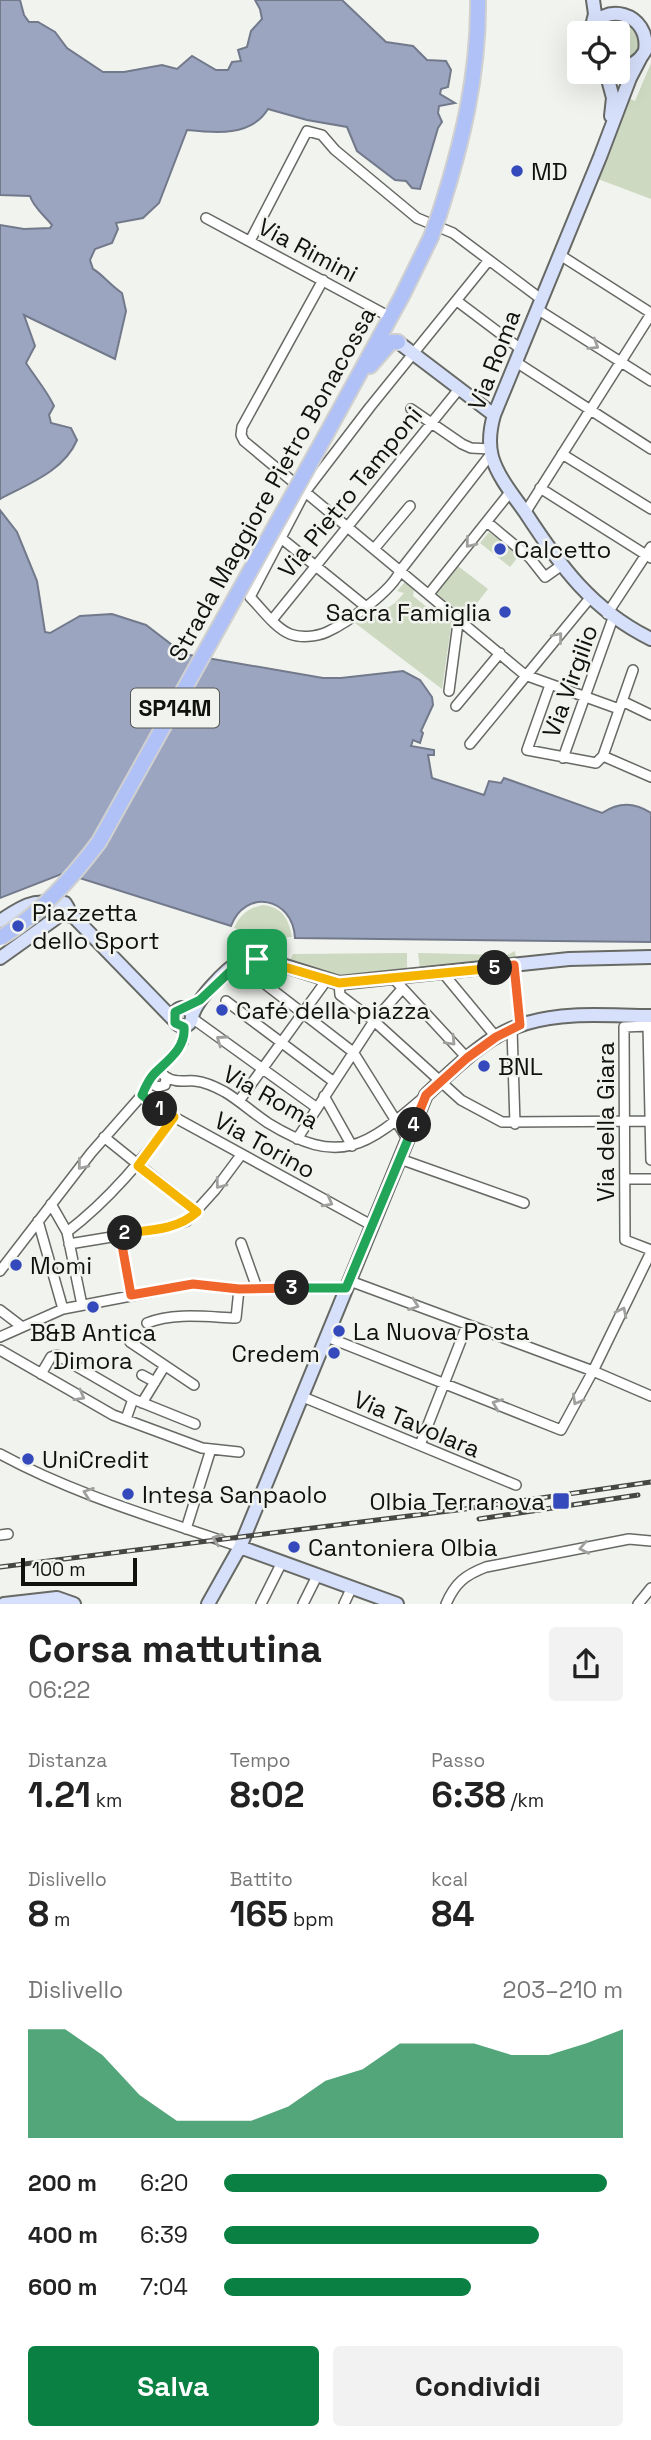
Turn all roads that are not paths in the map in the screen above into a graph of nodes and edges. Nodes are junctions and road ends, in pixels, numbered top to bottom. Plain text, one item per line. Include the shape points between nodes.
1 (478, 0) edge
2 (593, 0) edge
3 (614, 0) edge
4 (636, 12) junction
5 (593, 21) edge
6 (598, 21) edge
7 (646, 50) edge
8 (630, 65) edge
9 (609, 84) edge
10 (610, 130) junction
11 (206, 218) dead end
12 (250, 241) junction
13 (560, 255) junction
14 (489, 260) junction
15 (323, 280) junction
16 (457, 301) junction
17 (539, 304) junction
18 (651, 313) edge
19 (390, 317) junction
20 (398, 342) joint
21 (413, 354) junction
22 (519, 356) junction
23 (621, 362) junction
24 (651, 381) edge
25 (354, 383) junction
26 (459, 389) junction
27 (411, 409) dead end
28 (589, 410) junction
29 (494, 415) junction
30 (430, 423) junction
31 (651, 449) edge
32 (491, 452) junction
33 (562, 454) junction
34 (540, 488) junction
35 (511, 491) junction
36 (305, 492) junction
37 (410, 506) dead end
38 (651, 509) edge
39 (525, 513) junction
40 (487, 522) junction
41 (346, 526) junction
42 (281, 538) junction
43 (374, 549) junction
44 (649, 553) edge
45 (562, 565) junction
46 (316, 566) junction
47 (400, 570) junction
48 (429, 594) junction
49 (590, 598) junction
50 (365, 606) junction
51 (610, 616) junction
52 (272, 620) junction
53 (460, 620) junction
54 (651, 639) edge
55 (500, 653) junction
56 (633, 670) dead end
57 (526, 675) junction
58 (550, 685) junction
59 (449, 691) dead end
60 (584, 697) junction
61 (620, 705) junction
62 (456, 706) dead end
63 (651, 715) edge
64 (470, 744) dead end
65 (603, 757) junction
66 (563, 758) junction
67 (651, 777) edge
68 (61, 916) junction
69 (0, 920) edge
70 (0, 938) edge
71 (651, 957) edge
72 (0, 958) edge
73 (514, 965) junction
74 (443, 973) junction
75 (256, 977) dead end
76 (332, 982) junction
77 (397, 984) junction
78 (226, 1001) dead end
79 (302, 1012) junction
80 (184, 1016) junction
81 (374, 1021) junction
82 (650, 1022) edge
83 (516, 1027) junction
84 (496, 1037) junction
85 (281, 1042) junction
86 (353, 1052) junction
87 (467, 1058) junction
88 (262, 1068) junction
89 (161, 1074) junction
90 (441, 1081) junction
91 (334, 1082) junction
92 (142, 1095) junction
93 (426, 1095) junction
94 (324, 1096) junction
95 (239, 1101) junction
96 (317, 1108) junction
97 (174, 1117) junction
98 (397, 1120) junction
99 (625, 1120) junction
100 (650, 1121) edge
101 (514, 1124) junction
102 (104, 1138) junction
103 (297, 1139) junction
104 (408, 1140) junction
105 (352, 1146) junction
106 (241, 1155) junction
107 (400, 1159) junction
108 (651, 1160) edge
109 (138, 1166) junction
110 (625, 1179) junction
111 (651, 1179) edge
112 (524, 1203) dead end
113 (51, 1204) junction
114 (197, 1212) junction
115 (38, 1221) junction
116 (373, 1226) junction
117 (67, 1232) junction
118 (120, 1234) junction
119 (241, 1243) dead end
120 (69, 1244) junction
121 (651, 1251) edge
122 (0, 1271) edge
123 (348, 1285) junction
124 (239, 1289) junction
125 (257, 1289) junction
126 (131, 1295) junction
127 (82, 1305) junction
128 (63, 1309) junction
129 (0, 1310) edge
130 (147, 1323) dead end
131 (467, 1325) junction
132 (21, 1326) junction
133 (135, 1334) dead end
134 (0, 1337) edge
135 (327, 1337) junction
136 (0, 1350) edge
137 (163, 1369) junction
138 (593, 1371) junction
139 (41, 1374) junction
140 (142, 1375) dead end
141 (155, 1382) junction
142 (444, 1384) junction
143 (194, 1385) dead end
144 (651, 1396) edge
145 (303, 1397) junction
146 (137, 1401) junction
147 (126, 1419) junction
148 (195, 1424) dead end
149 (420, 1445) junction
150 (211, 1449) junction
151 (239, 1452) dead end
152 (0, 1454) edge
153 (516, 1485) dead end
154 (186, 1529) junction
155 (651, 1541) edge
156 (240, 1547) junction
157 (282, 1562) junction
158 (318, 1574) junction
159 (352, 1587) junction
160 (651, 1588) edge
161 (389, 1602) edge
162 (4, 1604) edge
163 (74, 1604) edge
164 (208, 1604) edge
165 (261, 1604) edge
166 (303, 1604) edge
167 (344, 1604) edge
168 (446, 1604) edge
169 (638, 1604) edge

1 - 19 main road, Strada Maggiore Pietro Bonacossa / SP14M, bridge via 466,120 453,173 431,237
2 - 5 main road
3 - 4 main road
4 - 6 main road via 608,10
4 - 7 main road via 648,32
7 - 8 main road
7 - 10 main road, Via Roma
9 - 10 main road via 613,98
10 - 13 main road, Via Roma
11 - 12 street, Via Rimini
12 - 14 street via 307,131 322,135 417,218 453,233
12 - 15 street, Via Rimini
13 - 17 main road, Via Roma
13 - 18 street
14 - 16 street
14 - 17 street
15 - 19 street, Via Rimini
15 - 36 street via 241,433 245,443
16 - 21 street
16 - 22 street
17 - 22 main road, Via Roma
17 -> 23 street
18 - 23 street
19 - 25 main road, Strada Maggiore Pietro Bonacossa / SP14M
20 - 21 main road
20 - 25 main road via 391,342
21 - 26 main road
21 - 36 street
22 - 28 street
22 - 29 main road, Via Roma
23 - 24 street
23 - 28 street
25 - 70 main road, Strada Maggiore Pietro Bonacossa / SP14M, bridge via 99,842 59,891
26 - 29 main road
26 - 30 street, Via Pietro Tamponi
27 - 30 street
28 - 31 street
28 - 33 street
29 - 32 main road, Via Roma
30 - 32 street via 471,448
30 - 41 street, Via Pietro Tamponi
32 - 35 main road
32 - 47 street
33 - 34 street
33 - 38 street
34 - 39 street
34 - 44 street
35 - 39 main road
35 - 40 street
36 - 41 street
36 - 42 street
37 - 43 street
39 - 45 main road
40 - 45 street via 545,577
40 -> 48 street
41 - 43 street
41 - 46 street, Via Pietro Tamponi
42 - 46 street
42 - 52 street via 250,597
43 - 47 street
44 - 51 street, Via Virgilio
45 - 49 main road
46 - 50 street
46 - 52 street, Via Pietro Tamponi
47 - 48 street
47 - 50 street via 394,583
48 - 53 street
49 - 51 main road
57 -> 49 street
50 - 52 street via 314,636 288,633
51 - 54 main road
51 - 60 street, Via Virgilio
53 - 55 street
53 - 59 street
55 - 57 street
55 - 62 street
56 - 61 street
57 - 58 street
57 - 64 street
58 - 60 street
58 - 66 street via 527,750
60 - 61 street
60 - 66 street, Via Virgilio
61 - 63 street
61 - 65 street
65 - 66 street via 596,763
65 - 67 street
68 - 69 main road via 43,902
68 - 72 main road
68 - 80 main road via 74,917 155,1001
71 - 73 main road
73 - 74 main road
73 - 83 street
74 - 77 main road
74 - 84 street
75 - 79 street
76 - 77 main road
76 - 79 street
76 - 80 main road via 250,959 233,966
76 - 81 street via 340,995
77 - 81 street
77 -> 87 street
78 - 85 street
79 - 85 street
79 - 86 street
88 -> 80 street
80 - 89 street via 183,1042
81 - 86 street
81 - 90 street
82 - 83 main road, Via Roma via 580,1015
82 - 99 street, Via della Giara via 624,1027
82 - 100 street
83 - 84 main road, Via Roma
83 - 101 street
84 - 87 main road, Via Roma
85 - 88 street
85 - 91 street
86 - 91 street
86 - 98 street
87 - 90 main road, Via Roma
88 - 95 street
88 - 96 street
89 - 92 street
89 - 92 street via 152,1082 158,1087
89 - 95 street, Via Roma via 208,1084
90 - 93 main road, Via Roma
90 - 101 street via 461,1100
91 - 94 street
92 - 97 street, Via Torino
92 - 102 street
93 - 98 street, Via Roma
93 - 104 main road
94 - 96 street
94 - 105 street
95 - 103 street, Via Roma
96 - 103 street
97 - 106 street, Via Torino
97 - 109 street
98 - 104 street
98 - 105 street, Via Roma
99 - 100 street
99 - 101 street
99 - 110 street, Via della Giara
100 - 108 street
102 - 109 street
102 -> 113 street
103 - 105 street, Via Roma via 316,1146
104 - 107 main road
106 -> 114 street
106 -> 116 street, Via Torino
107 - 112 street
107 - 116 main road
109 - 114 street
109 - 117 street
110 - 111 street
110 - 121 street, Via della Giara via 625,1240
113 - 115 street
113 - 117 street
114 - 118 street via 175,1226
115 - 122 street
115 - 128 street
116 - 123 main road
117 - 120 street
118 - 120 street
118 - 126 street
119 - 125 street
120 - 127 street
138 -> 121 street
123 - 125 street
123 -> 131 street
123 - 135 main road
124 - 125 street
124 - 126 street via 193,1284
124 - 130 street via 236,1318 194,1316
126 - 127 street
127 - 128 street
128 - 132 street
129 - 132 street
131 - 138 street
131 - 142 street
132 - 134 street
133 - 137 street via 130,1342
135 - 142 street
135 - 145 main road
136 - 139 street
137 - 141 street
137 - 143 street
138 -> 142 street via 561,1430
138 - 144 street
139 - 146 street via 57,1355
139 -> 147 street
140 - 141 street
141 - 146 street
142 - 149 street
145 - 149 street, Via Tavolara
145 - 156 main road
146 - 147 street
146 - 148 street
147 - 150 street
149 - 153 street, Via Tavolara
150 - 151 street
150 - 154 street
154 -> 152 street via 31,1471
156 -> 154 street
155 -> 168 street via 629,1539 486,1567 453,1587
156 - 157 main road
156 - 164 main road
157 - 158 main road
157 - 165 street
158 - 159 main road
158 - 166 street
159 - 161 main road
159 - 167 street
160 - 169 street
162 - 163 main road via 57,1598

